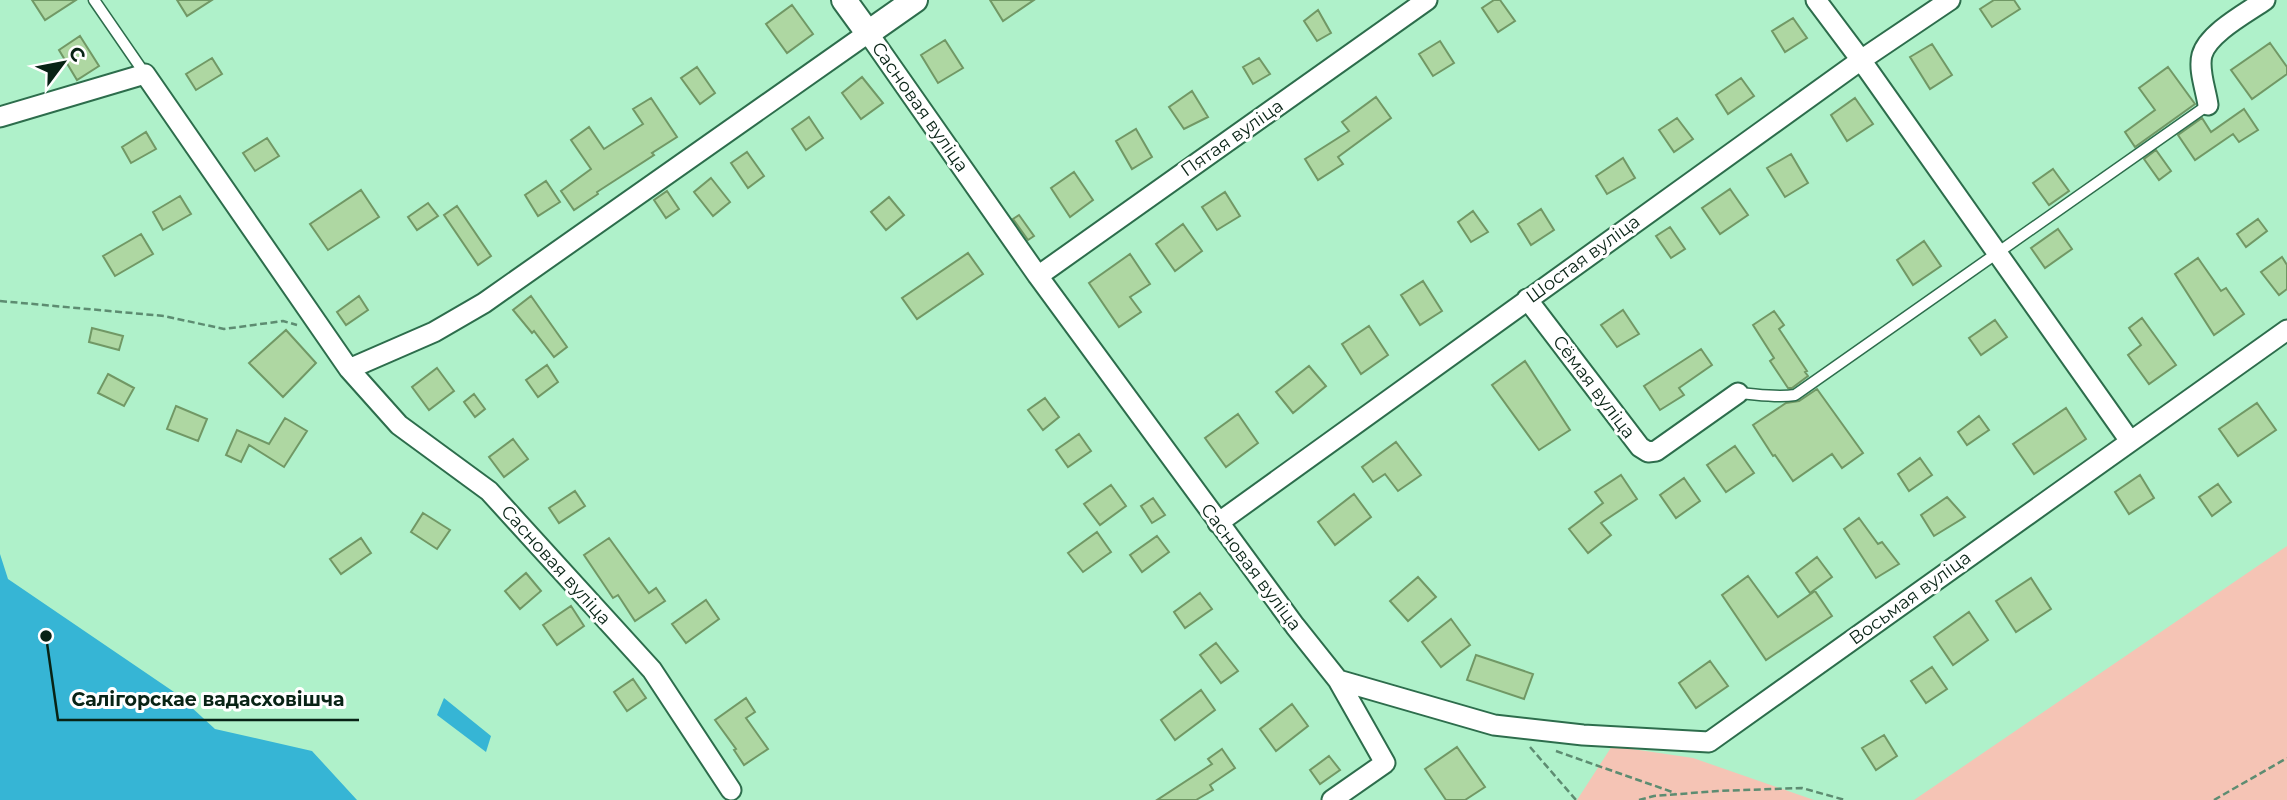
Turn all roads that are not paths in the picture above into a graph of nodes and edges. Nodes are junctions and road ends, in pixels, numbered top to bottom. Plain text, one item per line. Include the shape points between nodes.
1 (94, 0) edge
2 (844, 0) edge
3 (915, 0) edge
4 (1427, 0) edge
5 (1816, 0) edge
6 (1950, 0) edge
7 (2265, 0) edge
8 (868, 33) junction
9 (1861, 60) junction
10 (145, 74) junction
11 (2208, 105) joint
12 (0, 117) edge
13 (1997, 253) junction
14 (1038, 276) junction
15 (1527, 299) junction
16 (2287, 330) edge
17 (349, 369) junction
18 (1738, 393) joint
19 (2130, 441) junction
20 (1219, 523) junction
21 (1338, 680) junction
22 (731, 790) dead end
23 (1332, 800) edge

1 - 10 lane
2 - 8 street
3 - 8 street
4 - 14 street, Пятая вуліца
5 - 9 street
6 - 9 street, Шостая вуліца
7 - 11 street via 2214,36 2202,53
8 - 14 street, Сасновая вуліца
8 - 17 street, Сасновая вуліца via 484,303 434,332
9 - 13 street
9 - 15 street, Шостая вуліца
10 - 12 street
10 - 17 street, Сасновая вуліца
11 - 13 lane
13 - 18 lane via 1795,395
13 - 19 street
14 - 20 street, Сасновая вуліца
15 - 18 street, Сёмая вуліца via 1648,452 1656,451
15 - 20 street, Шостая вуліца
16 - 19 street, Восьмая вуліца
17 - 22 street, Сасновая вуліца via 399,425 489,491 652,670
19 - 21 street, Восьмая вуліца via 1709,742 1494,725
20 - 21 street, Сасновая вуліца
21 - 23 street, Сасновая вуліца via 1385,763

